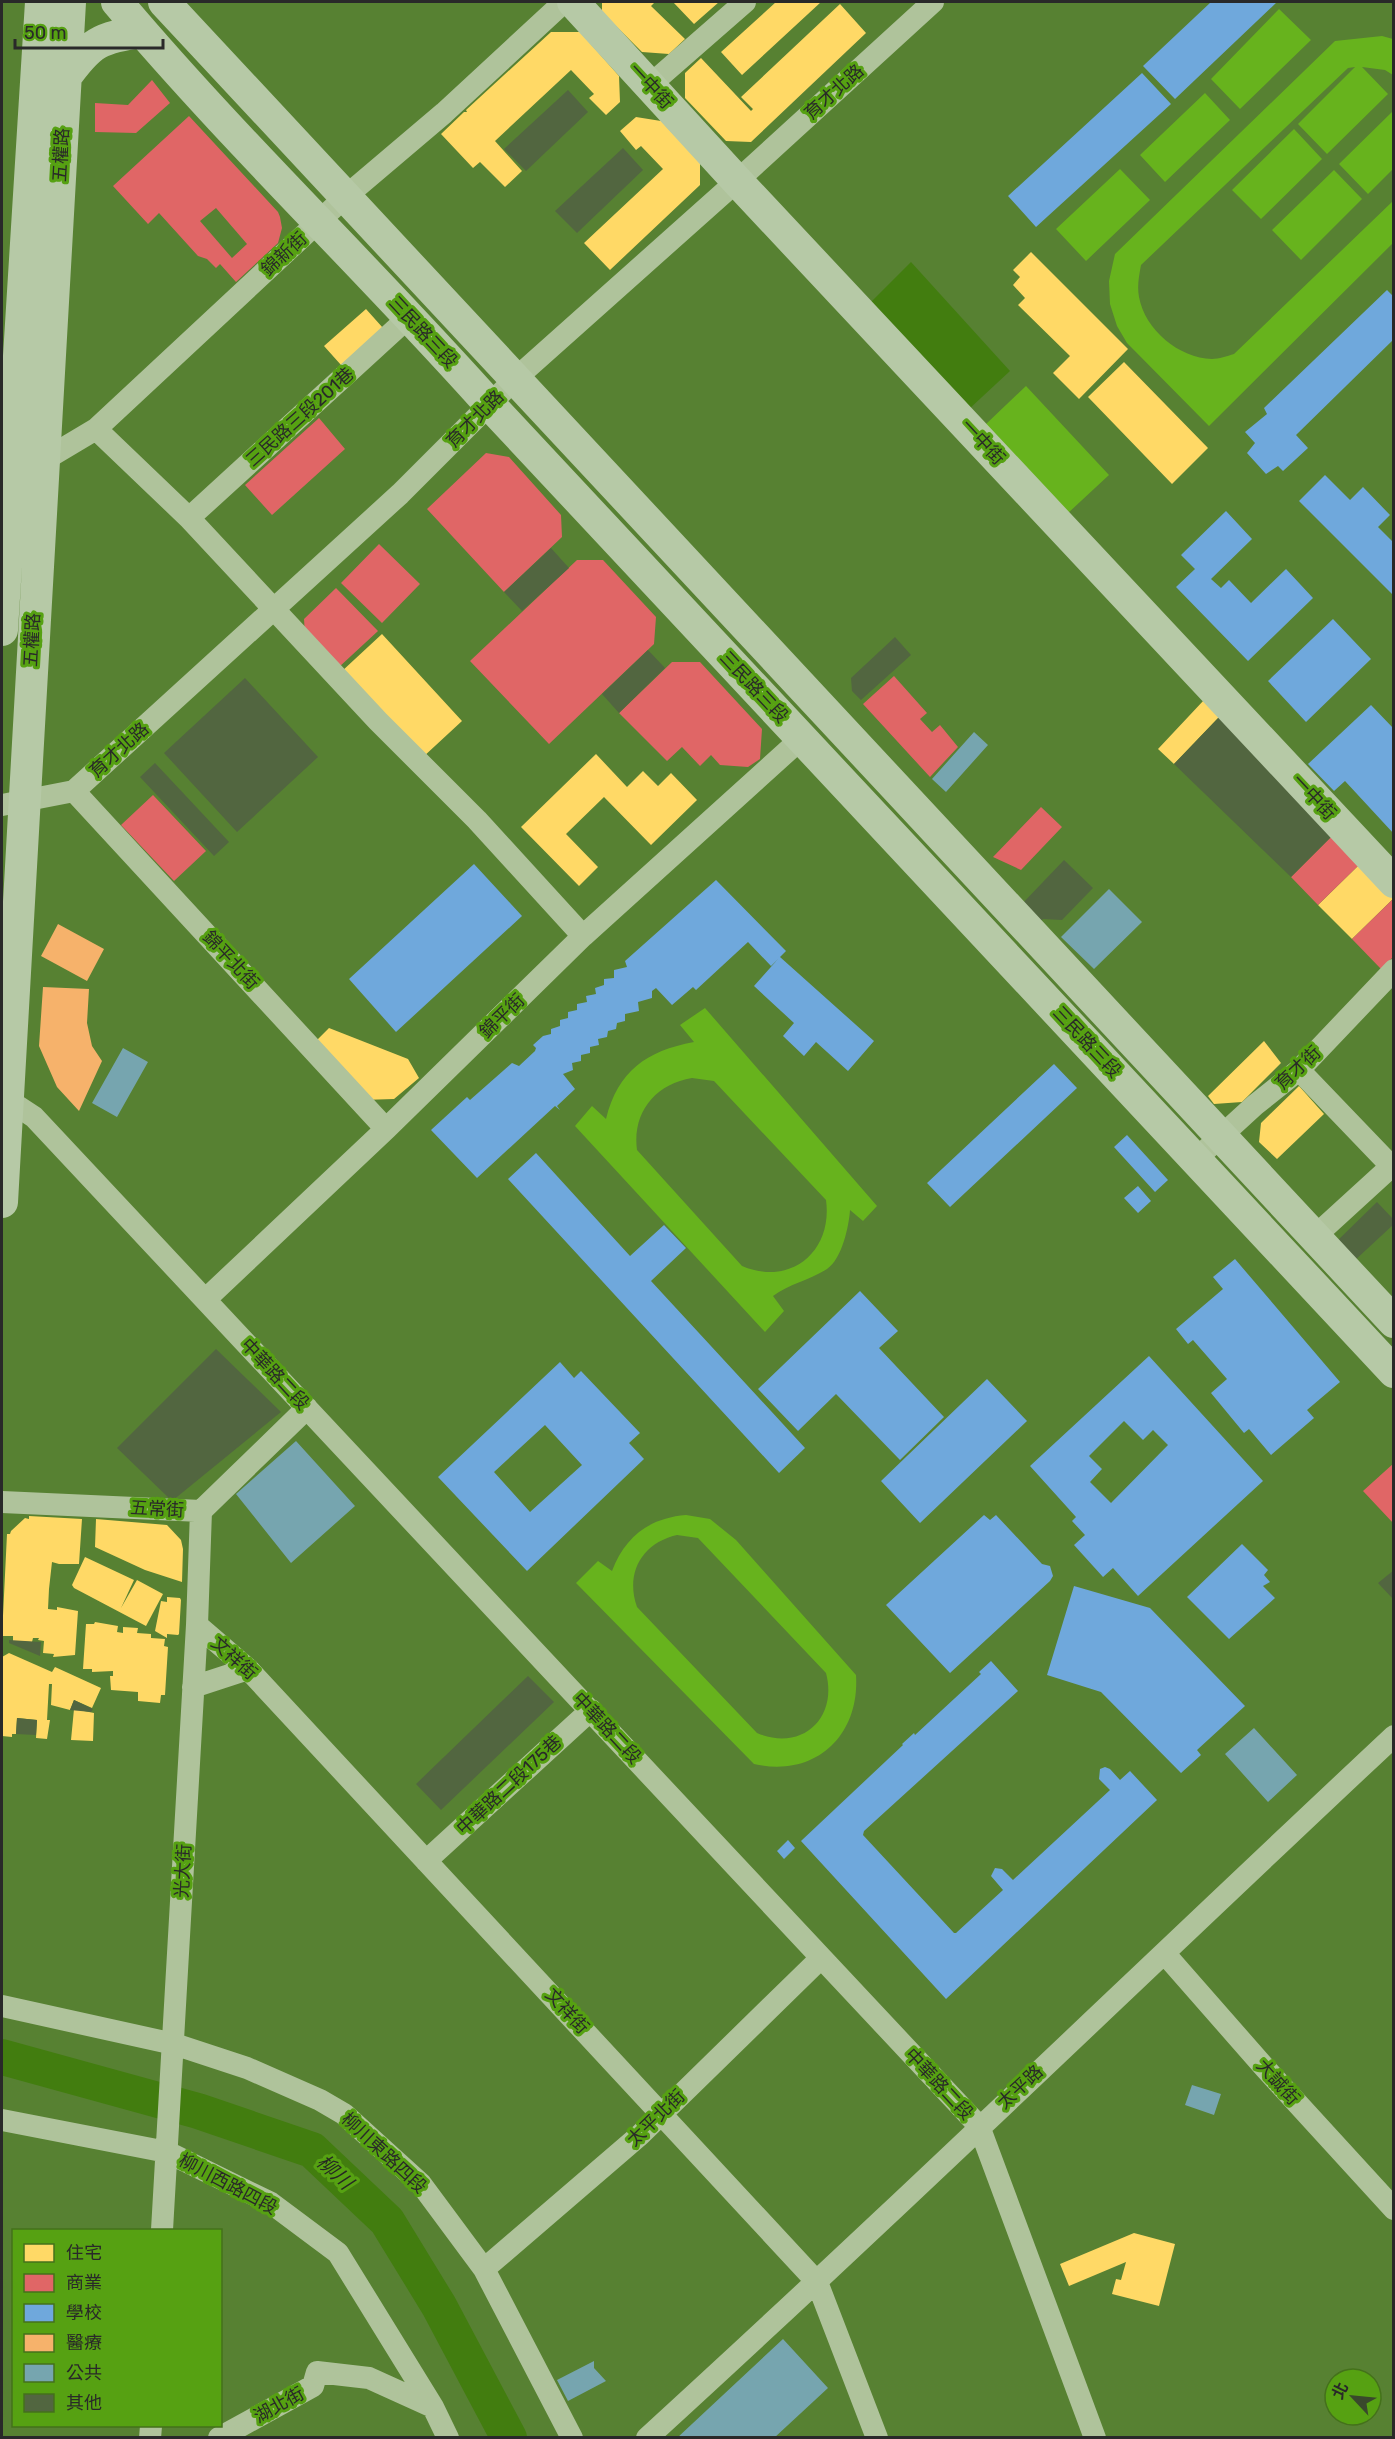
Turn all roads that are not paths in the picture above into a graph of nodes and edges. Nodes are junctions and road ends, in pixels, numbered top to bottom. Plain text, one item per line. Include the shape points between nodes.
1 (41, 2) edge
2 (70, 2) edge
3 (117, 2) edge
4 (164, 2) edge
5 (564, 2) edge
6 (573, 2) edge
7 (745, 2) edge
8 (933, 2) edge
9 (142, 32) junction
10 (65, 78) junction
11 (650, 85) junction
12 (737, 181) junction
13 (345, 197) junction
14 (317, 223) junction
15 (410, 316) junction
16 (515, 379) junction
17 (490, 405) junction
18 (96, 429) junction
19 (44, 460) junction
20 (6, 497) edge
21 (189, 518) junction
22 (274, 610) junction
23 (2, 630) edge
24 (802, 738) junction
25 (74, 791) junction
26 (13, 803) edge
27 (1394, 882) edge
28 (584, 936) junction
29 (1394, 970) edge
30 (1299, 1070) junction
31 (4, 1097) edge
32 (386, 1129) junction
33 (1220, 1136) junction
34 (1196, 1159) junction
35 (1393, 1166) edge
36 (2, 1202) edge
37 (1314, 1237) junction
38 (206, 1299) junction
39 (1394, 1322) edge
40 (1394, 1372) edge
41 (307, 1408) junction
42 (2, 1502) edge
43 (201, 1511) junction
44 (197, 1625) junction
45 (248, 1669) junction
46 (193, 1687) junction
47 (591, 1710) junction
48 (1394, 1736) edge
49 (426, 1861) junction
50 (1165, 1954) junction
51 (821, 1958) junction
52 (2, 2006) edge
53 (174, 2044) junction
54 (662, 2113) junction
55 (2, 2120) edge
56 (979, 2126) junction
57 (168, 2143) junction
58 (1394, 2209) edge
59 (162, 2229) edge
60 (484, 2269) junction
61 (817, 2282) junction
62 (433, 2407) junction
63 (219, 2438) edge
64 (448, 2438) edge
65 (572, 2438) edge
66 (647, 2438) edge
67 (877, 2438) edge
68 (1095, 2438) edge

1 - 20 main road, 五權路
2 - 10 main road, 五權路
3 - 9 main road, 三民路三段
4 - 13 main road, 三民路三段
5 - 13 street, 錦新街 via 444,113
6 - 11 main road, 一中街
7 - 11 street
8 - 12 street, 育才北路
9 - 10 main road via 113,35 91,47
9 - 14 main road, 三民路三段
10 - 19 main road, 五權路
11 - 12 main road, 一中街
12 - 16 street, 育才北路
12 - 27 main road, 一中街
13 - 14 street, 錦新街
13 - 16 main road, 三民路三段
14 - 15 main road, 三民路三段
14 - 18 street, 錦新街
15 - 17 main road, 三民路三段
15 - 21 street, 三民路三段201巷
16 - 17 street, 育才北路
16 - 33 main road, 三民路三段
17 - 22 street, 育才北路
17 - 24 main road, 三民路三段
18 - 19 street, 錦新街
18 - 21 street
19 - 20 street, 錦新街
19 - 26 main road, 五權路
20 - 23 main road, 五權路
21 - 22 street
22 - 25 street, 育才北路
22 - 28 street
24 - 28 street, 錦平街
24 - 34 main road, 三民路三段
25 - 26 street, 育才北路
25 - 32 street, 錦平北街
26 - 31 main road, 五權路
28 - 32 street, 錦平街
29 - 30 street, 育才街
30 - 33 street, 育才街
30 - 35 street
31 - 36 main road, 五權路
31 - 38 street, 中華路二段 via 34,1117
32 - 38 street, 錦平街
33 - 34 street, 育才街
33 - 37 main road, 三民路三段
34 - 40 main road, 三民路三段
35 - 37 street
37 - 39 main road, 三民路三段
38 - 41 street, 中華路二段
41 - 43 street, 五常街
41 - 47 street, 中華路二段
42 - 43 street, 五常街
43 - 44 street, 光大街
44 - 45 street, 文祥街
44 - 46 street, 光大街
45 - 46 street
45 - 49 street, 文祥街
46 - 53 street, 光大街
47 - 49 street, 中華路二段175巷
47 - 51 street, 中華路二段
48 - 50 street, 太平路
49 - 54 street, 文祥街
50 - 56 street, 太平路
50 - 58 street, 大誠街
51 - 54 street, 太平北街
51 - 56 street, 中華路二段
52 - 53 street, 柳川東路四段
53 - 57 street, 光大街
53 - 60 street, 柳川東路四段 via 247,2068 344,2114 421,2184
54 - 60 street, 太平北街
54 - 61 street, 文祥街
55 - 57 street, 柳川西路四段
56 - 61 street, 太平路
56 - 68 street, 中華路二段
57 - 59 street, 光大街
57 - 62 street, 柳川西路四段 via 271,2203 338,2253
60 - 65 street, 柳川東路四段
61 - 66 street, 太平路
61 - 67 street, 文祥街
62 - 63 street, 湖北街 via 369,2378 317,2372 313,2386
62 - 64 street, 柳川西路四段

